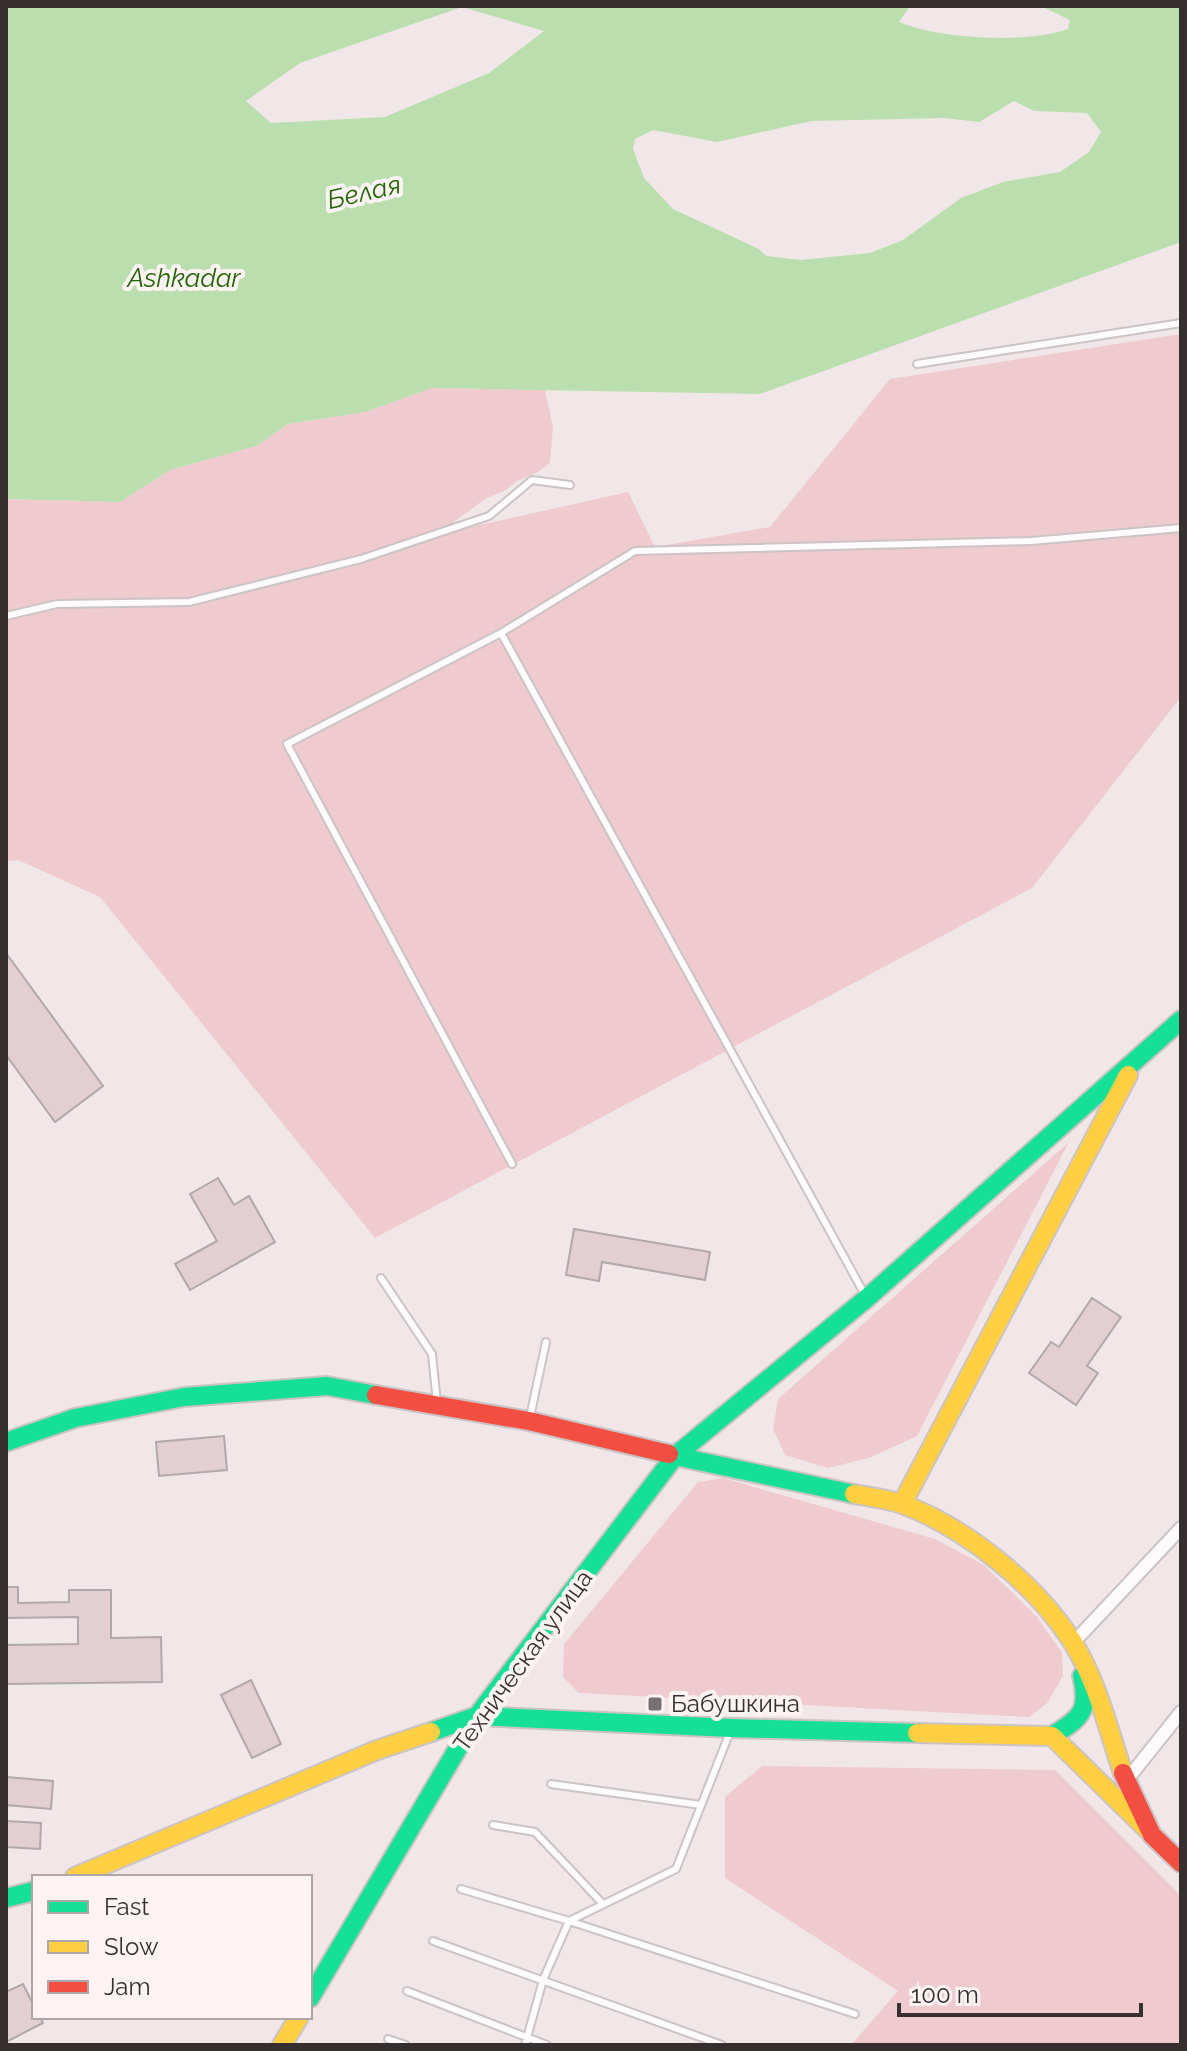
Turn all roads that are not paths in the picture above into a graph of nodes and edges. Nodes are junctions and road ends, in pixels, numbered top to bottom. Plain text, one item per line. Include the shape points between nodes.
1 (1181, 323) edge
2 (917, 364) dead end
3 (570, 485) dead end
4 (1181, 528) edge
5 (6, 616) edge
6 (501, 633) junction
7 (1181, 1020) edge
8 (1133, 1065) junction
9 (512, 1164) dead end
10 (381, 1278) dead end
11 (867, 1298) junction
12 (546, 1342) dead end
13 (438, 1405) junction
14 (529, 1421) junction
15 (6, 1442) edge
16 (675, 1456) junction
17 (902, 1504) junction
18 (1181, 1528) edge
19 (1073, 1643) junction
20 (1181, 1712) edge
21 (477, 1716) junction
22 (731, 1728) junction
23 (1052, 1736) junction
24 (1126, 1781) junction
25 (551, 1784) dead end
26 (701, 1805) junction
27 (493, 1825) dead end
28 (1152, 1835) junction
29 (1181, 1863) edge
30 (80, 1875) edge
31 (461, 1889) dead end
32 (32, 1892) edge
33 (6, 1898) edge
34 (603, 1904) junction
35 (569, 1921) junction
36 (433, 1941) dead end
37 (543, 1980) junction
38 (407, 1991) dead end
39 (312, 1995) edge
40 (855, 2014) dead end
41 (298, 2019) edge
42 (388, 2039) dead end
43 (526, 2042) edge
44 (282, 2045) edge
45 (406, 2045) edge
46 (547, 2045) edge
47 (722, 2045) edge

1 - 2 lane
3 - 5 lane via 532,480 489,516 361,559 189,602 57,604
4 - 6 lane via 1031,541 635,551
6 - 9 lane via 287,744
6 - 11 lane
7 - 8 main road, Техническая улица
8 - 11 main road, Техническая улица
8 - 17 main road
10 - 13 lane via 432,1354
11 - 16 main road, Техническая улица
12 - 14 lane
13 - 14 main road
13 - 15 main road via 327,1386 184,1397 75,1418
14 - 16 main road
16 - 17 main road
16 - 21 main road, Техническая улица
17 - 19 main road via 1002,1562
18 - 19 street
19 - 23 main road via 1085,1712
19 - 24 main road
20 - 24 street
21 - 22 main road
21 - 30 main road via 377,1750
21 - 39 main road, Техническая улица
22 - 23 main road
22 - 26 lane
23 - 28 main road
24 - 28 main road
25 - 26 lane
26 - 34 lane via 676,1869
27 - 34 lane via 535,1832
28 - 29 main road
31 - 35 lane
32 - 33 main road
34 - 35 lane
35 - 37 lane
35 - 40 lane
36 - 37 lane
37 - 43 lane
37 - 47 lane
38 - 43 lane
41 - 44 main road
42 - 45 lane
43 - 46 lane

